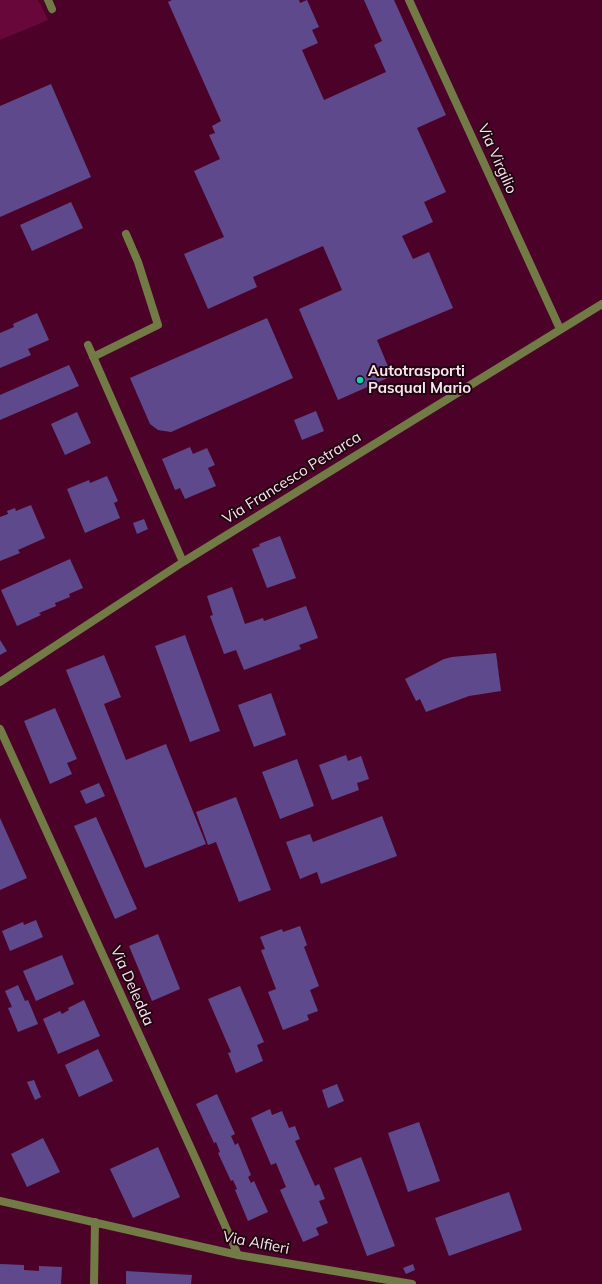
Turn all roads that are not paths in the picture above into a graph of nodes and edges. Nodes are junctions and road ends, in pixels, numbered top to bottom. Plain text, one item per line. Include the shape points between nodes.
1 (48, 0) edge
2 (408, 0) edge
3 (52, 9) dead end
4 (126, 234) dead end
5 (602, 304) edge
6 (560, 330) junction
7 (88, 345) dead end
8 (93, 357) junction
9 (183, 562) junction
10 (0, 682) edge
11 (0, 729) edge
12 (0, 1201) edge
13 (95, 1222) junction
14 (238, 1254) junction
15 (94, 1284) edge
16 (412, 1284) edge

1 - 3 street
2 - 6 street, Via Virgilio
4 - 8 street via 138,262 158,325
5 - 6 street, Via Francesco Petrarca
6 - 9 street, Via Francesco Petrarca
7 - 8 street
8 - 9 street
9 - 10 street, Via Francesco Petrarca
11 - 14 street, Via Deledda
12 - 13 street, Via Alfieri
13 - 14 street, Via Alfieri
13 - 15 street
14 - 16 street, Via Alfieri

